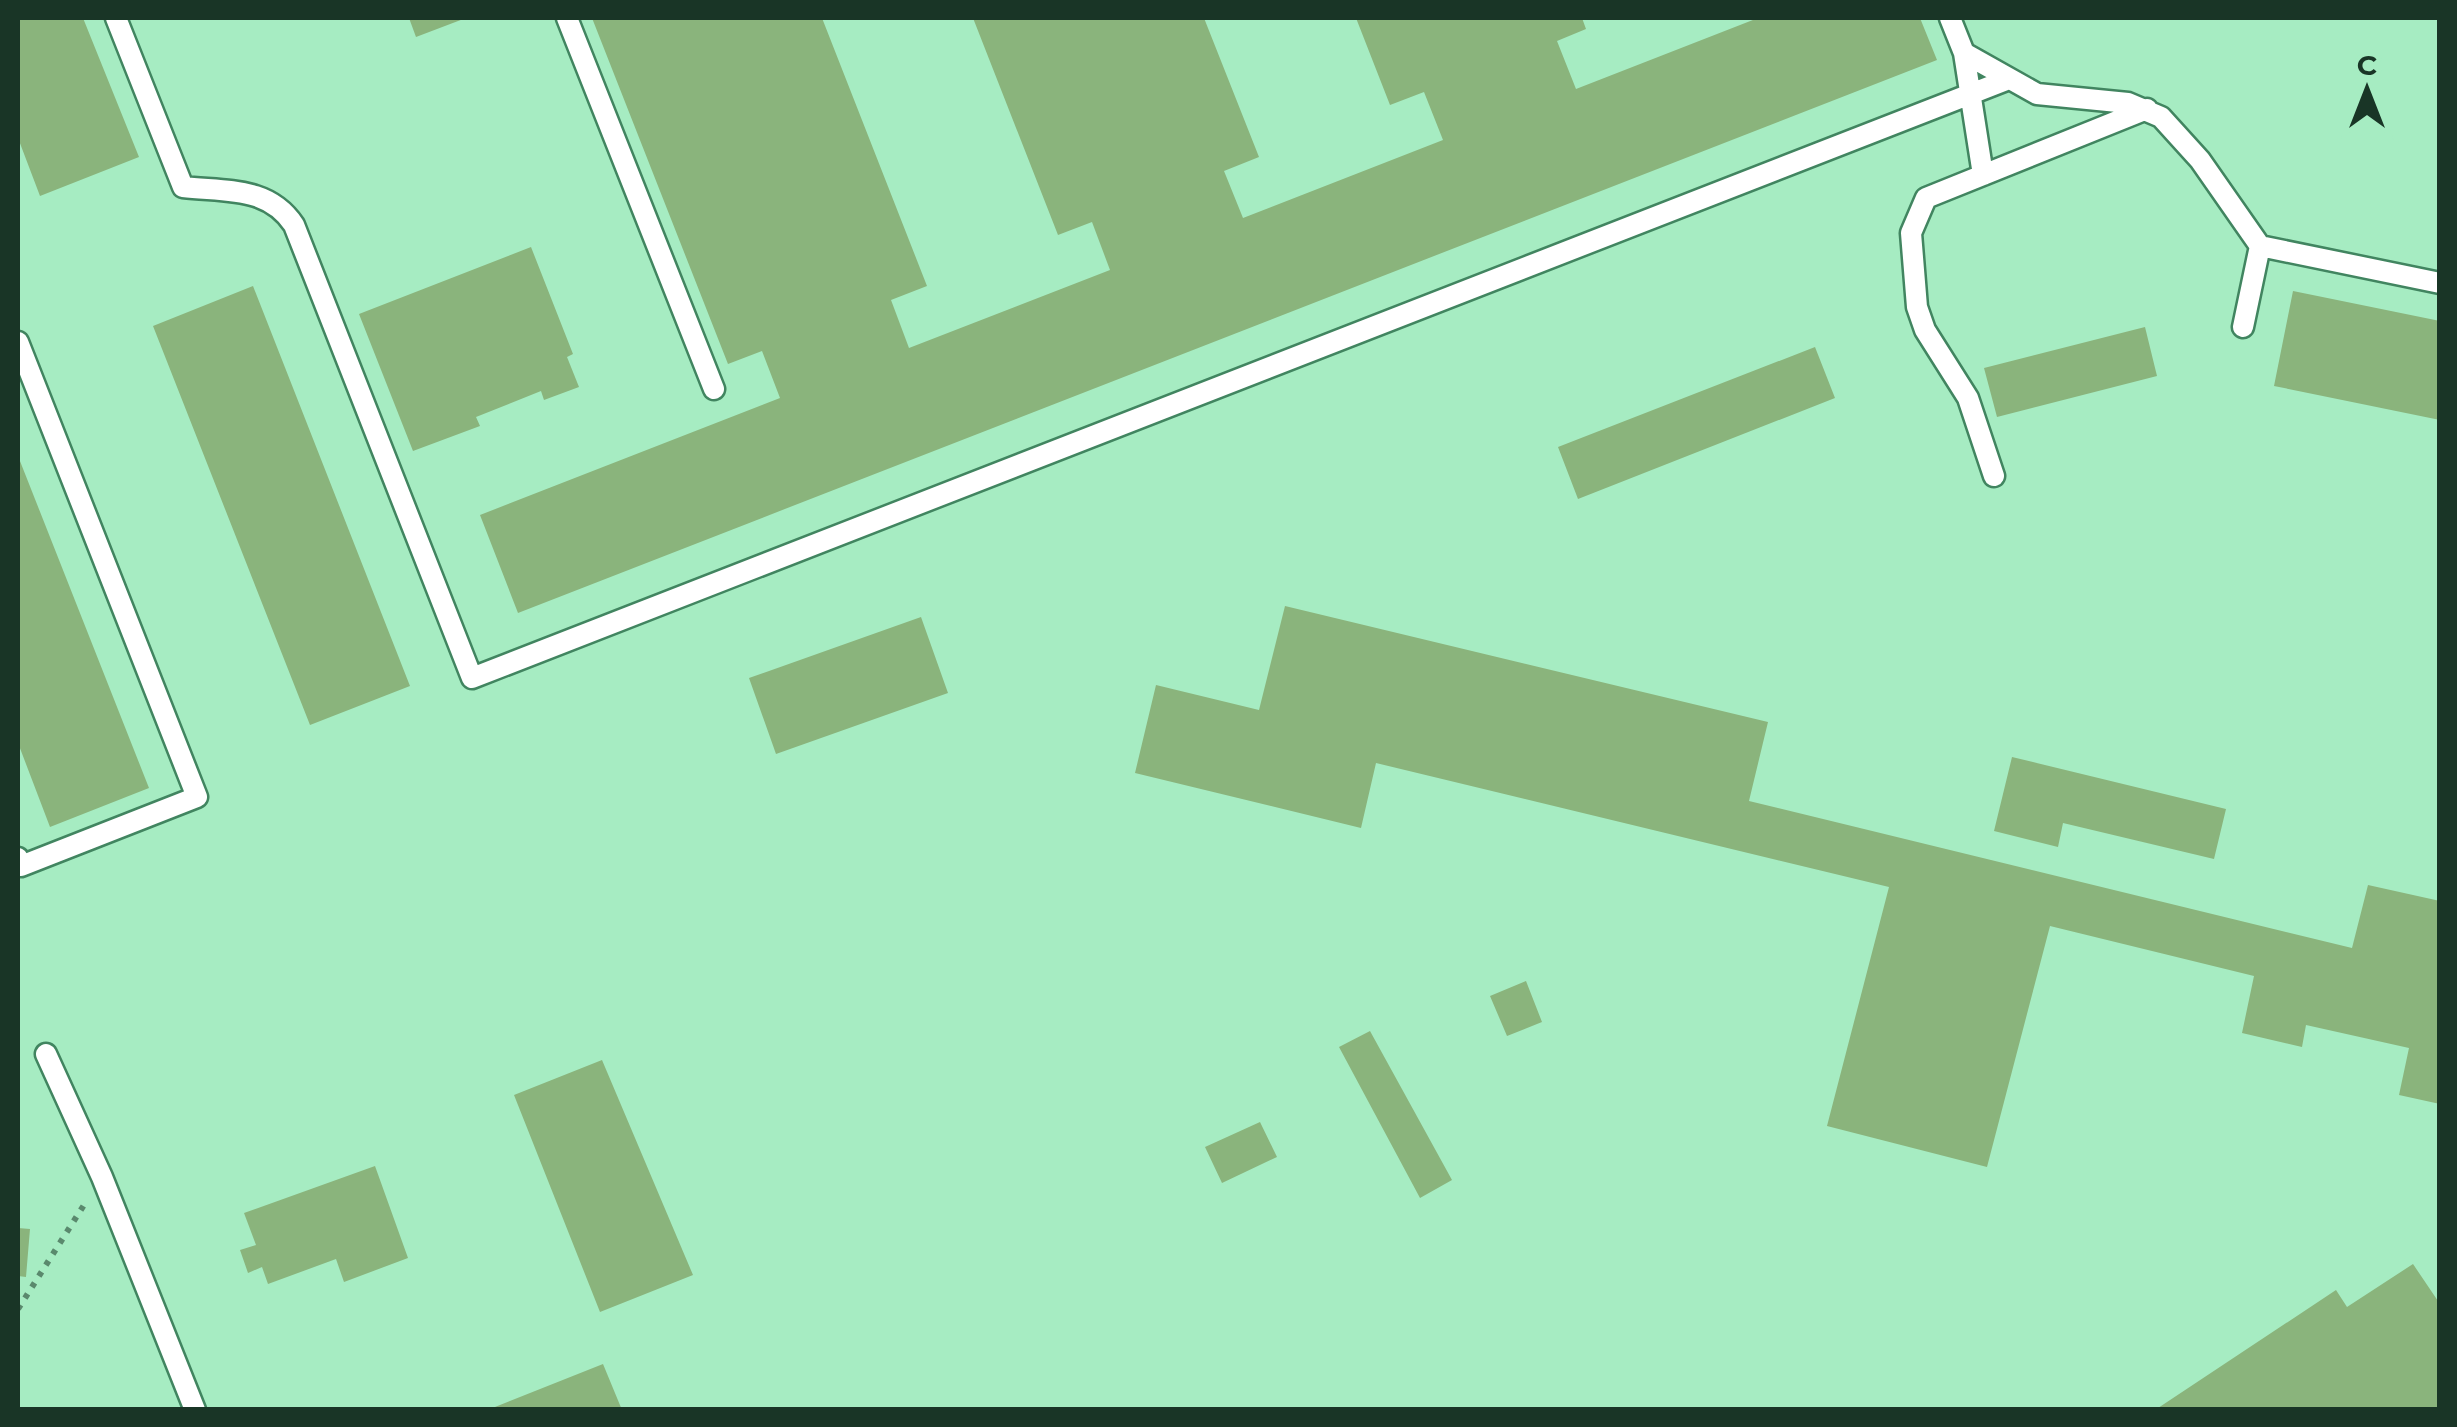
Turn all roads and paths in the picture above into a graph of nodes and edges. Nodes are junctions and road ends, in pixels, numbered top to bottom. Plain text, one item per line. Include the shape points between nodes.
1 (116, 18) edge
2 (567, 18) edge
3 (1950, 18) edge
4 (1964, 53) junction
5 (2009, 79) junction
6 (1970, 94) junction
7 (2146, 109) junction
8 (1982, 175) junction
9 (2260, 246) junction
10 (2440, 283) edge
11 (2243, 327) dead end
12 (18, 342) edge
13 (714, 389) dead end
14 (1994, 476) dead end
15 (18, 858) edge
16 (46, 1054) dead end
17 (102, 1177) junction
18 (18, 1309) edge
19 (195, 1410) edge

1 - 6 lane via 183,187 261,196 284,210 294,226 472,678
2 - 13 lane
3 - 4 lane
4 - 5 lane
4 - 6 lane
5 - 6 lane
5 - 7 lane via 2037,94
6 - 8 lane
7 - 8 lane
7 - 9 lane via 2200,160
8 - 14 lane via 1926,198 1911,232 1917,307 1968,398
9 - 10 lane
9 - 11 lane
12 - 15 lane via 196,797 20,866
16 - 17 lane
17 - 18 path
17 - 19 lane

